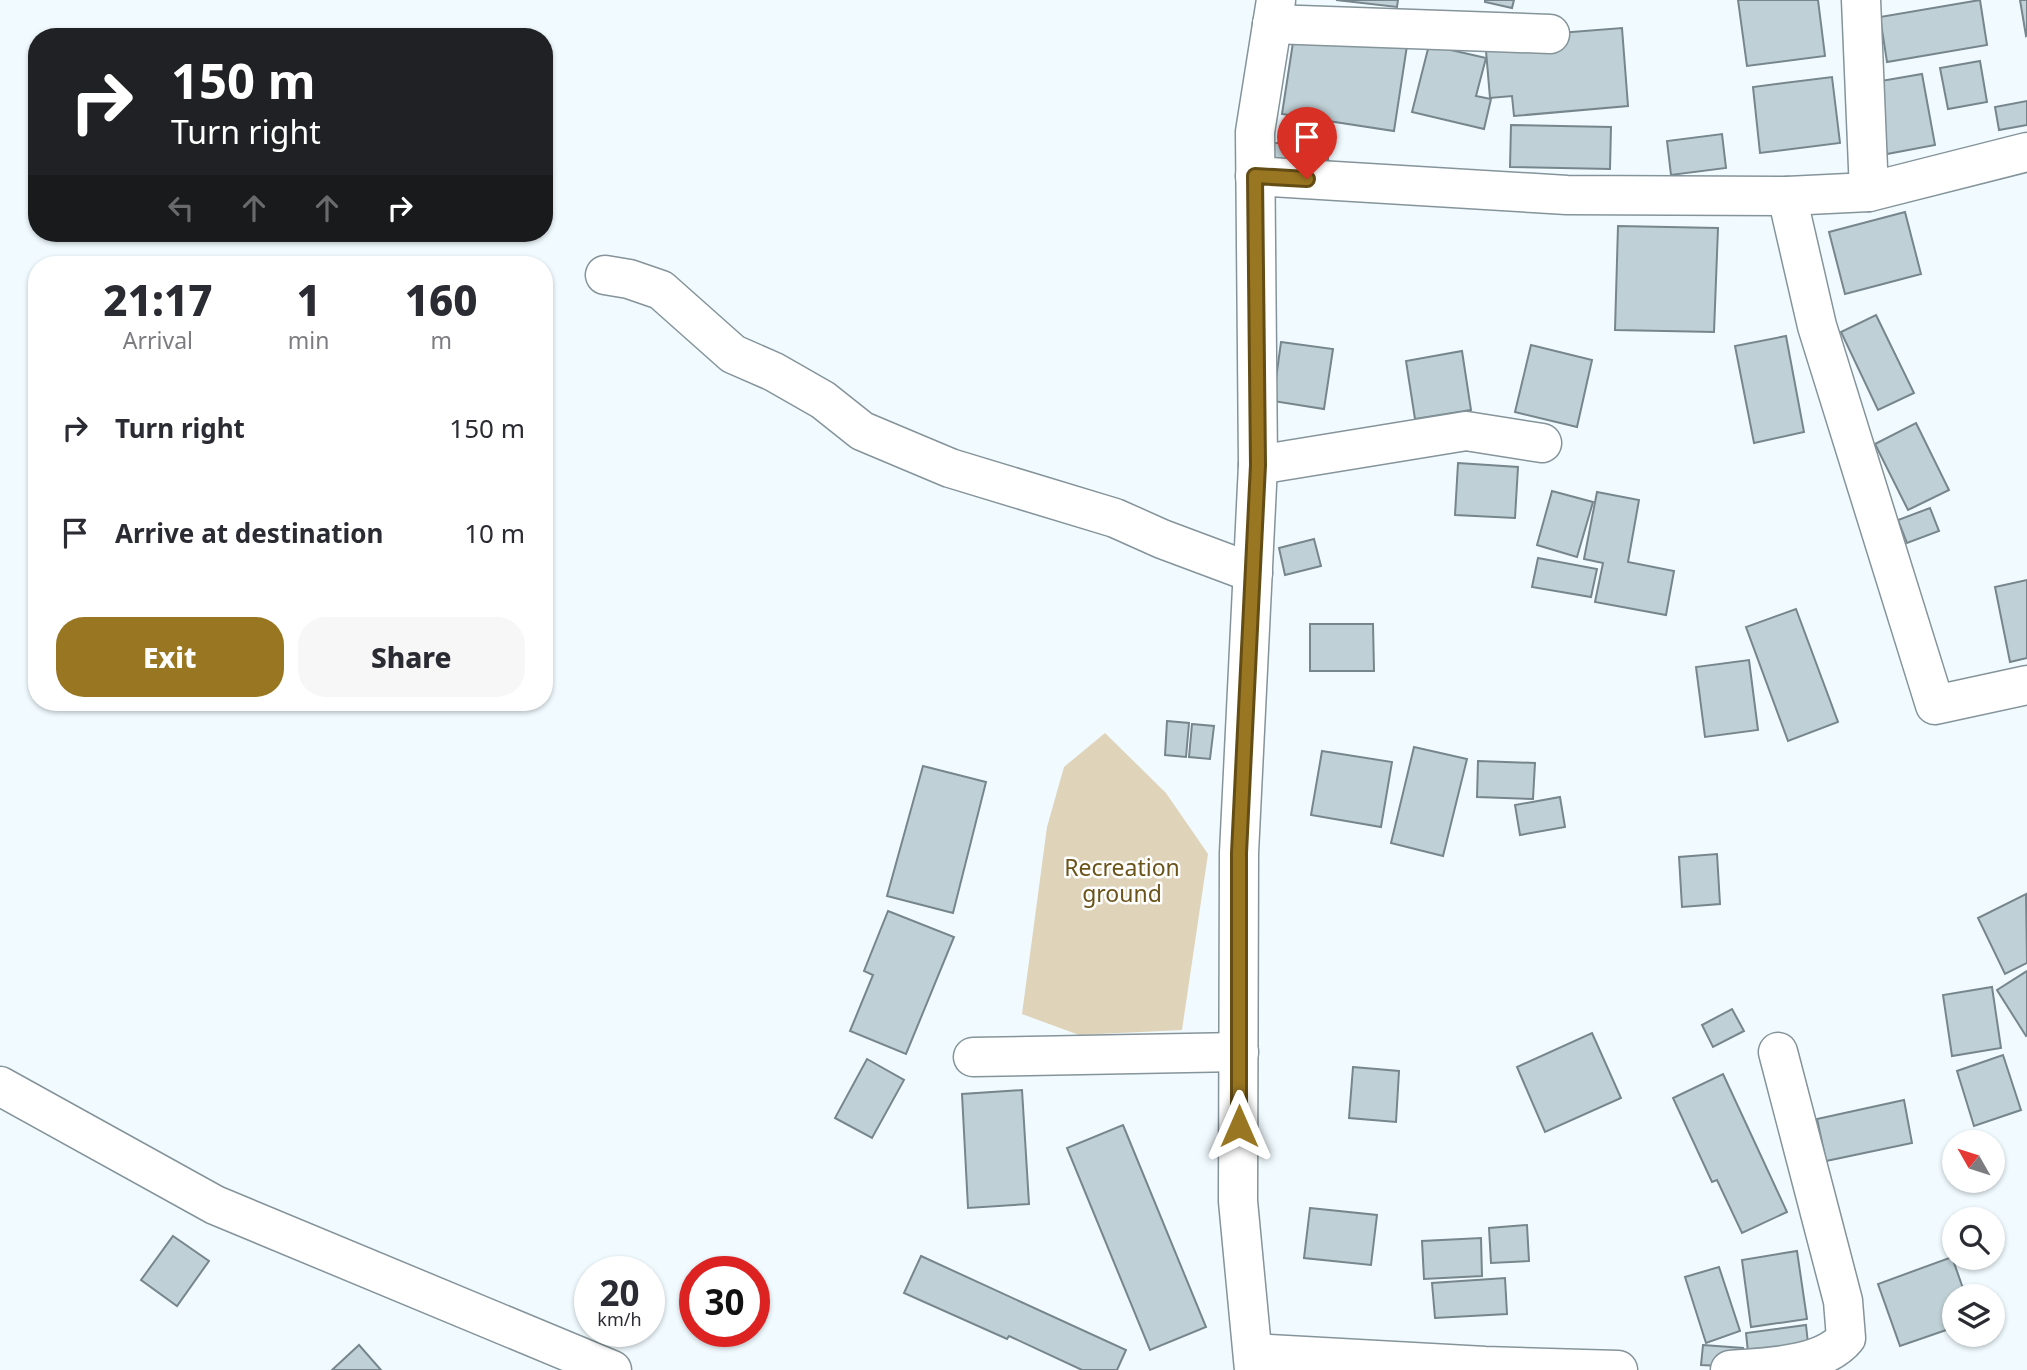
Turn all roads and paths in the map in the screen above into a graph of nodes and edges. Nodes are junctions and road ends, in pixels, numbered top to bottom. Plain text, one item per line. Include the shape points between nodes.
1 (1861, 0) edge
2 (1274, 12) edge
3 (1550, 34) dead end
4 (2027, 152) edge
5 (1255, 176) junction
6 (1870, 192) junction
7 (1787, 196) junction
8 (605, 275) dead end
9 (1542, 443) dead end
10 (1258, 465) junction
11 (1253, 573) junction
12 (2027, 685) edge
13 (1239, 1052) junction
14 (1777, 1052) dead end
15 (973, 1057) dead end
16 (0, 1086) edge
17 (1254, 1362) edge
18 (611, 1370) edge
19 (1618, 1370) edge
20 (1730, 1370) edge

1 - 6 street
2 - 3 street
2 - 5 street via 1255,132
4 - 6 street
5 - 7 street via 1567,195
5 - 10 street
6 - 7 street
7 - 12 street via 1817,326 1935,705
8 - 11 street via 660,290 733,354 823,400 862,430 950,468 1115,518
9 - 10 street via 1466,431
10 - 11 street
11 - 13 street via 1239,853
13 - 15 street
13 - 17 street via 1238,1201
14 - 20 street via 1843,1301 1846,1338 1817,1357 1781,1366
16 - 18 street via 215,1205
17 - 19 street

